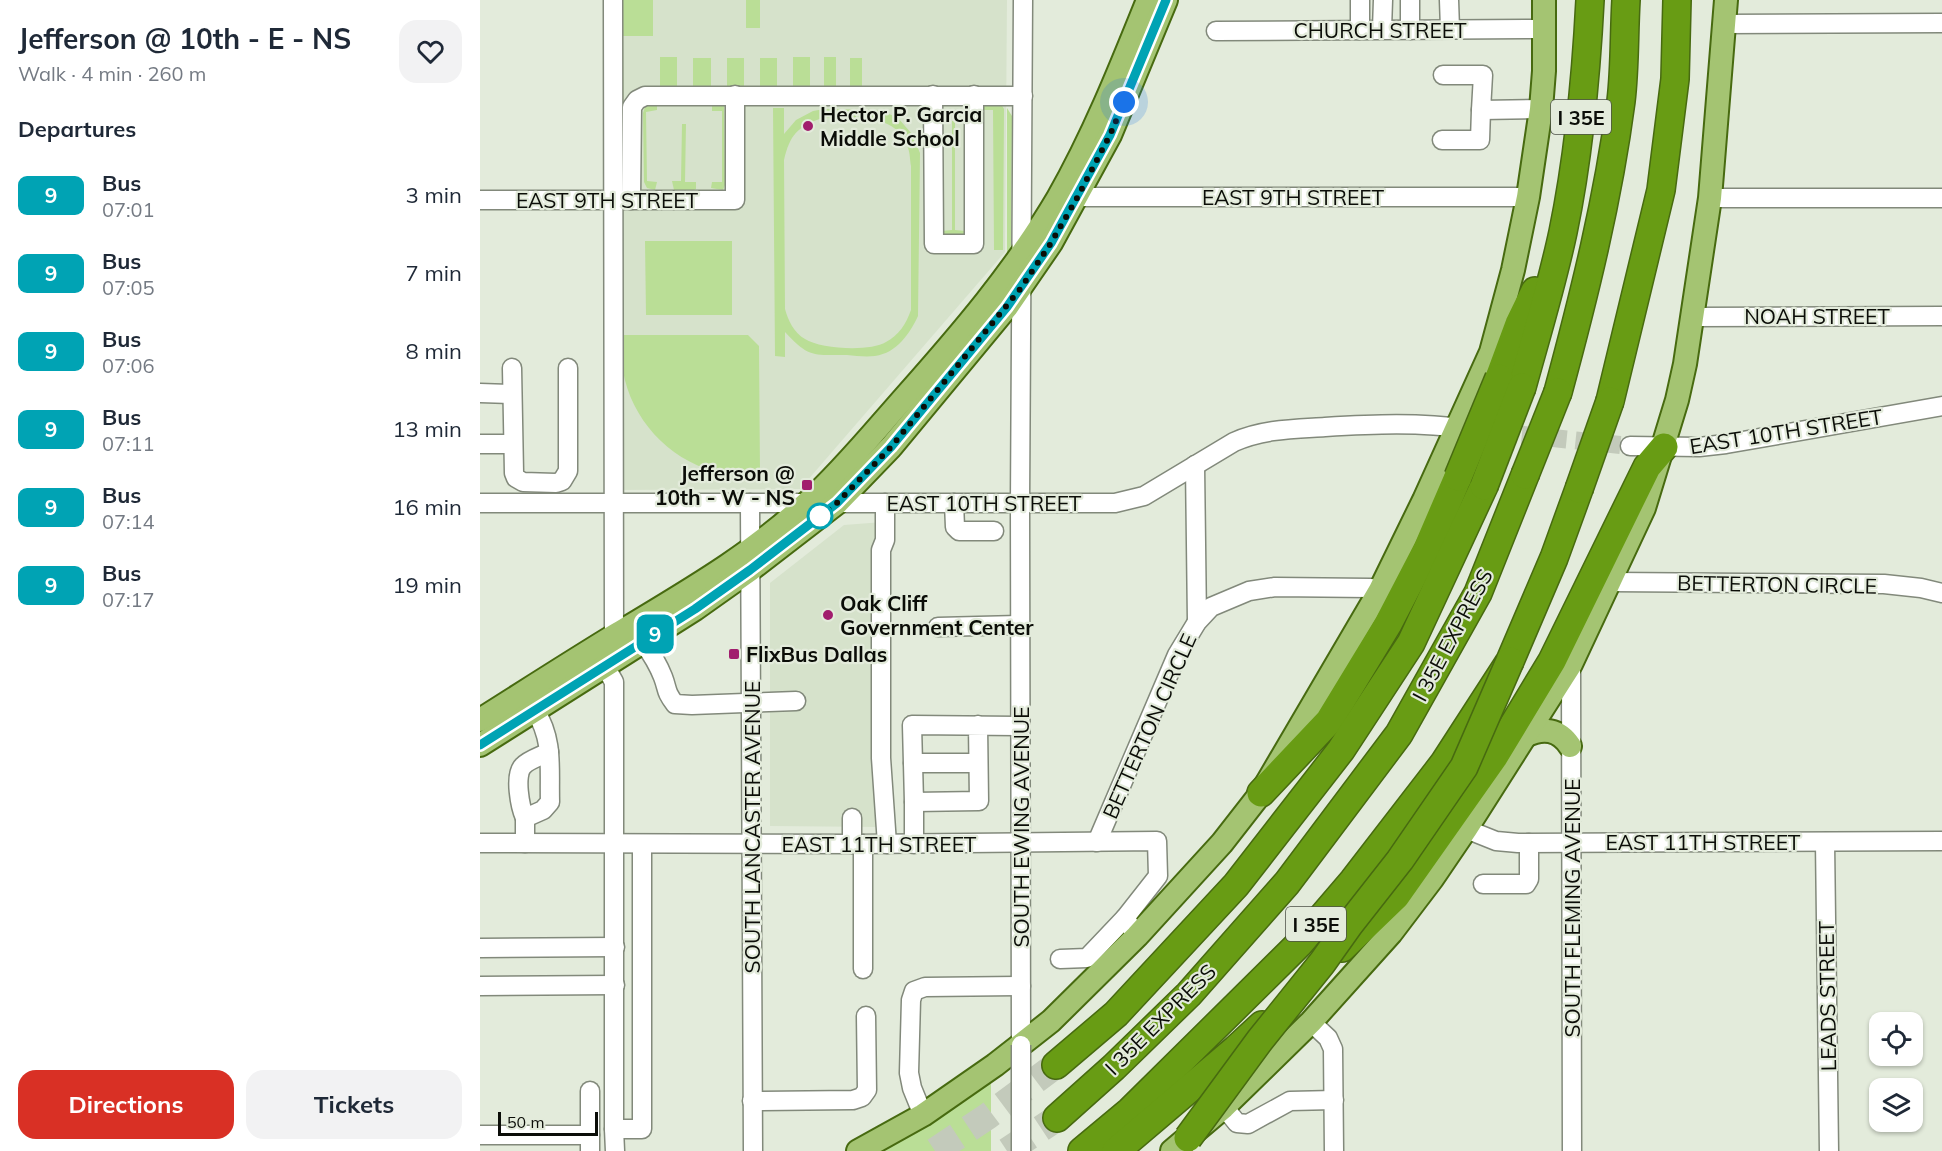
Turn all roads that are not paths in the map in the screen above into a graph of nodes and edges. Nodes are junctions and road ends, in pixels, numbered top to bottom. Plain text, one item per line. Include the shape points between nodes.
1 (613, 0) edge
2 (1023, 0) edge
3 (1148, 0) edge
4 (1166, 0) edge
5 (1360, 0) edge
6 (1383, 0) edge
7 (1410, 0) edge
8 (1449, 0) edge
9 (1544, 0) edge
10 (1590, 0) edge
11 (1626, 0) edge
12 (1677, 0) edge
13 (1691, 0) edge
14 (1726, 0) edge
15 (1942, 23) edge
16 (1724, 24) junction
17 (1147, 26) junction
18 (1382, 29) junction
19 (1450, 29) junction
20 (1544, 29) junction
21 (1360, 30) junction
22 (1410, 30) junction
23 (1216, 31) dead end
24 (1443, 75) dead end
25 (735, 95) junction
26 (933, 95) junction
27 (974, 95) junction
28 (1023, 96) junction
29 (1541, 109) junction
30 (1481, 110) junction
31 (1442, 140) dead end
32 (1661, 190) junction
33 (1067, 197) junction
34 (1528, 197) junction
35 (1710, 198) junction
36 (1942, 198) edge
37 (480, 200) edge
38 (613, 200) junction
39 (631, 200) junction
40 (1022, 254) junction
41 (1021, 288) junction
42 (1693, 316) junction
43 (1942, 316) edge
44 (512, 368) dead end
45 (568, 368) dead end
46 (939, 374) junction
47 (1510, 382) junction
48 (480, 393) edge
49 (512, 394) junction
50 (1942, 406) edge
51 (1463, 428) junction
52 (480, 444) edge
53 (512, 444) junction
54 (1630, 446) tunnel mouth
55 (1664, 447) junction
56 (1195, 465) junction
57 (615, 502) junction
58 (480, 503) edge
59 (750, 503) junction
60 (808, 503) junction
61 (837, 503) junction
62 (885, 503) junction
63 (954, 503) junction
64 (1020, 503) junction
65 (994, 531) dead end
66 (750, 559) junction
67 (1610, 582) junction
68 (1380, 590) junction
69 (1942, 593) edge
70 (1197, 622) junction
71 (1020, 625) junction
72 (938, 627) dead end
73 (614, 636) junction
74 (643, 642) junction
75 (1510, 661) junction
76 (1571, 664) junction
77 (604, 666) junction
78 (796, 701) dead end
79 (752, 702) junction
80 (535, 710) junction
81 (480, 720) edge
82 (978, 725) junction
83 (1020, 726) junction
84 (1525, 736) junction
85 (480, 745) edge
86 (1570, 746) junction
87 (549, 752) junction
88 (913, 763) junction
89 (978, 763) junction
90 (1261, 793) junction
91 (914, 802) junction
92 (525, 818) junction
93 (852, 818) dead end
94 (1466, 829) junction
95 (1942, 841) edge
96 (1097, 842) junction
97 (1826, 842) junction
98 (480, 843) edge
99 (525, 843) junction
100 (753, 843) junction
101 (1020, 843) junction
102 (1529, 843) junction
103 (1572, 843) junction
104 (614, 844) junction
105 (642, 844) junction
106 (858, 844) junction
107 (887, 844) junction
108 (915, 844) junction
109 (1483, 885) dead end
110 (1131, 927) junction
111 (615, 947) junction
112 (480, 948) edge
113 (1060, 959) dead end
114 (863, 969) dead end
115 (615, 985) junction
116 (480, 986) edge
117 (1021, 986) junction
118 (866, 1016) dead end
119 (1311, 1022) junction
120 (1021, 1045) junction
121 (1056, 1065) tunnel mouth
122 (590, 1091) dead end
123 (1334, 1100) junction
124 (752, 1101) junction
125 (1224, 1107) junction
126 (923, 1115) junction
127 (1057, 1118) tunnel mouth
128 (614, 1129) junction
129 (480, 1135) edge
130 (590, 1143) edge
131 (1185, 1147) edge
132 (870, 1148) edge
133 (615, 1151) edge
134 (753, 1151) edge
135 (1021, 1151) edge
136 (1082, 1151) edge
137 (1116, 1151) edge
138 (1334, 1151) edge
139 (1572, 1151) edge
140 (1829, 1151) edge

1 - 38 street
2 - 28 street, SOUTH EWING AVENUE
3 - 17 main road
4 - 17 main road
5 - 21 street
6 - 18 street
7 - 22 street
8 - 19 street
9 - 20 main road
10 - 47 highway, I 35E via 1577,153 1563,233
11 - 127 highway, I 35E EXPRESS, bridge via 1621,98 1584,297 1557,392 1478,593 1399,734 1280,892 1189,994
12 - 32 highway, I 35E via 1675,79
13 - 32 highway via 1687,90
14 - 16 main road
15 - 16 street
16 - 35 main road
17 - 33 main road via 1082,150
18 - 21 street, CHURCH STREET
18 - 22 street, CHURCH STREET
19 - 20 street, CHURCH STREET
19 - 22 street, CHURCH STREET
20 - 29 main road
21 - 23 street, CHURCH STREET
24 - 30 street via 1483,75
25 - 26 street
25 - 39 street via 645,96 637,100 632,107
25 - 39 street, EAST 9TH STREET via 735,200
26 - 27 street
26 - 27 street via 934,244 974,244
27 - 28 street
28 - 40 street, SOUTH EWING AVENUE
29 - 30 street
29 - 34 main road
30 - 31 street via 1480,140
32 - 75 highway, I 35E, bridge via 1610,400 1554,558
33 - 34 street, EAST 9TH STREET
33 - 40 main road
33 - 41 main road via 1051,243
34 - 51 main road via 1491,352
35 - 36 street
35 - 42 main road
37 - 38 street, EAST 9TH STREET
38 - 39 street, EAST 9TH STREET
38 - 57 street
40 - 41 street, SOUTH EWING AVENUE
40 - 46 main road
41 - 46 main road
41 - 64 street, SOUTH EWING AVENUE
42 - 43 street, NOAH STREET
42 - 55 main road
44 - 49 street
45 - 53 street via 566,477 556,483 522,482 514,473
46 - 60 main road
46 - 61 main road via 891,447
47 - 90 highway, bridge via 1458,477 1388,624 1329,721
47 - 121 highway, I 35E, bridge via 1484,486 1411,643 1341,750 1236,885 1116,1014
48 - 49 street
49 - 53 street
50 - 55 street, EAST 10TH STREET via 1726,444
51 - 56 street, EAST 10TH STREET via 1390,423 1273,431 1234,442
51 - 68 main road
52 - 53 street
54 - 55 street, EAST 10TH STREET
55 - 67 main road via 1644,508
55 - 137 highway via 1647,467 1552,661 1494,757 1396,896 1236,1049
56 - 64 street, EAST 10TH STREET via 1130,501
56 - 70 street
57 - 58 street, EAST 10TH STREET
57 - 59 street, EAST 10TH STREET
57 - 73 street
59 - 60 street, EAST 10TH STREET
59 - 66 street, SOUTH LANCASTER AVENUE
60 - 61 street, EAST 10TH STREET
60 - 66 main road
61 - 62 street, EAST 10TH STREET
61 - 66 main road
62 - 63 street, EAST 10TH STREET
62 - 107 street via 885,540 881,550 881,758
63 - 64 street, EAST 10TH STREET
63 - 65 street via 955,527 959,531
64 - 71 street, SOUTH EWING AVENUE
66 - 73 main road
66 - 74 main road
66 - 79 street, SOUTH LANCASTER AVENUE
67 - 69 street, BETTERTON CIRCLE via 1884,584
67 - 76 main road
68 - 70 street, BETTERTON CIRCLE via 1275,587 1249,591 1211,607
68 - 90 main road
70 - 96 street, BETTERTON CIRCLE via 1177,655
71 - 72 street
71 - 83 street, SOUTH EWING AVENUE
73 - 81 main road
74 - 77 main road
74 - 79 street via 675,704
75 - 131 highway, bridge via 1464,767 1400,860 1260,1040
75 - 136 highway, I 35E via 1444,763 1299,944 1130,1111
76 - 84 main road
76 - 86 street, SOUTH FLEMING AVENUE
77 - 80 main road
77 - 104 street via 614,682
78 - 79 street
79 - 100 street, SOUTH LANCASTER AVENUE
80 - 85 main road
80 - 87 street via 544,726
82 - 83 street
82 - 88 street via 912,724
82 - 89 street
83 - 101 street, SOUTH EWING AVENUE
84 - 86 main road via 1551,731 1565,738
84 - 94 main road
86 - 103 street, SOUTH FLEMING AVENUE
87 - 92 street via 550,802
87 - 92 street via 518,772 520,808
88 - 89 street
88 - 91 street
89 - 91 street via 978,801
90 - 110 main road via 1222,843
91 - 108 street
92 - 99 street
93 - 106 street
94 - 102 street, EAST 11TH STREET via 1496,841
94 - 119 main road via 1391,933
95 - 97 street, EAST 11TH STREET
96 - 101 street, EAST 11TH STREET
96 - 110 street, EAST 11TH STREET via 1157,841 1158,876
97 - 103 street, EAST 11TH STREET
97 - 140 street, LEADS STREET
98 - 99 street, EAST 11TH STREET
99 - 104 street, EAST 11TH STREET
100 - 105 street, EAST 11TH STREET
100 - 106 street, EAST 11TH STREET
100 - 124 street, SOUTH LANCASTER AVENUE
101 - 108 street, EAST 11TH STREET
101 - 117 street, SOUTH EWING AVENUE
102 - 103 street, EAST 11TH STREET
102 - 109 street via 1526,884
103 - 139 street, SOUTH FLEMING AVENUE
104 - 105 street, EAST 11TH STREET
104 - 111 street
105 - 128 street via 642,1129
106 - 107 street, EAST 11TH STREET
106 - 114 street
107 - 108 street, EAST 11TH STREET
110 - 113 street via 1087,958
110 - 120 main road via 1051,1021
111 - 112 street
111 - 115 street
115 - 116 street
115 - 128 street
117 - 120 street, SOUTH EWING AVENUE
117 - 126 street via 925,987 914,991 909,1073
118 - 124 street via 867,1090 862,1097
119 - 123 street via 1328,1038 1333,1049
119 - 125 main road
120 - 126 main road
120 - 135 street, SOUTH EWING AVENUE, bridge
122 - 130 street
123 - 125 street via 1290,1101 1248,1124 1237,1123
123 - 138 street
124 - 134 street, SOUTH LANCASTER AVENUE
125 - 131 main road
126 - 132 main road
128 - 133 street
129 - 130 street

